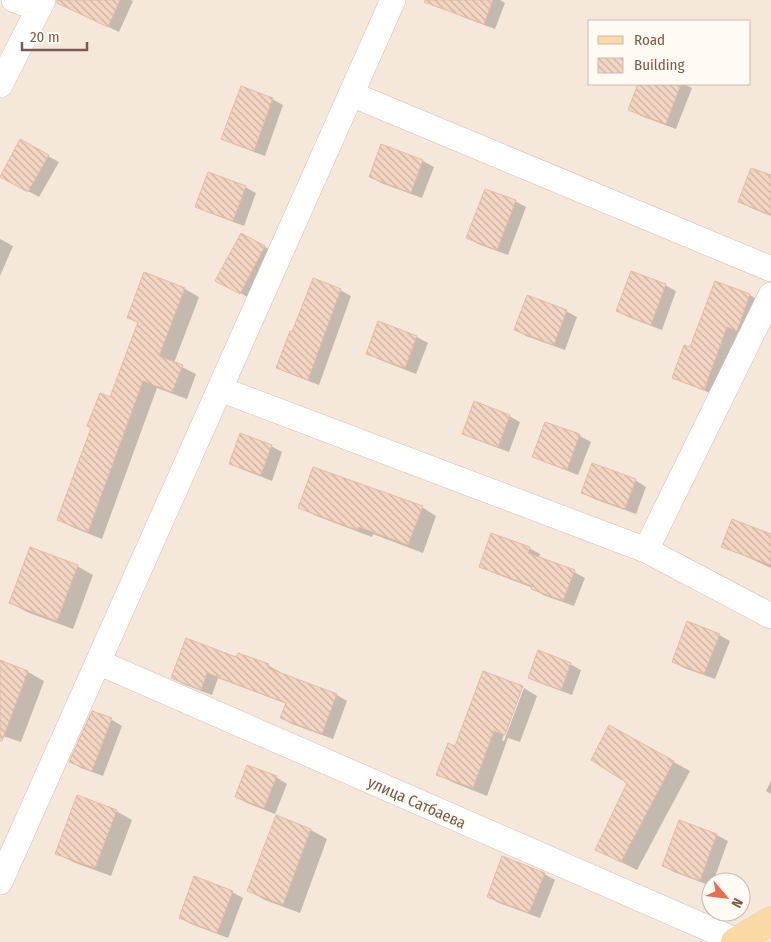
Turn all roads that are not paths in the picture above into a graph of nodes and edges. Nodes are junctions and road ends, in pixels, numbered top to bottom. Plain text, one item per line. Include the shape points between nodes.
1 (14, 0) edge
2 (393, 0) edge
3 (41, 4) edge
4 (0, 85) edge
5 (351, 94) junction
6 (771, 269) edge
7 (771, 295) edge
8 (220, 389) junction
9 (646, 550) junction
10 (771, 616) edge
11 (98, 662) junction
12 (0, 882) edge
13 (771, 921) edge
14 (736, 942) edge

1 - 3 street
2 - 5 street
3 - 4 street
5 - 6 street
5 - 8 street
7 - 9 street
8 - 9 street
8 - 11 street
9 - 10 street
11 - 12 street
11 - 14 street, улица Сатбаева
13 - 14 main road

